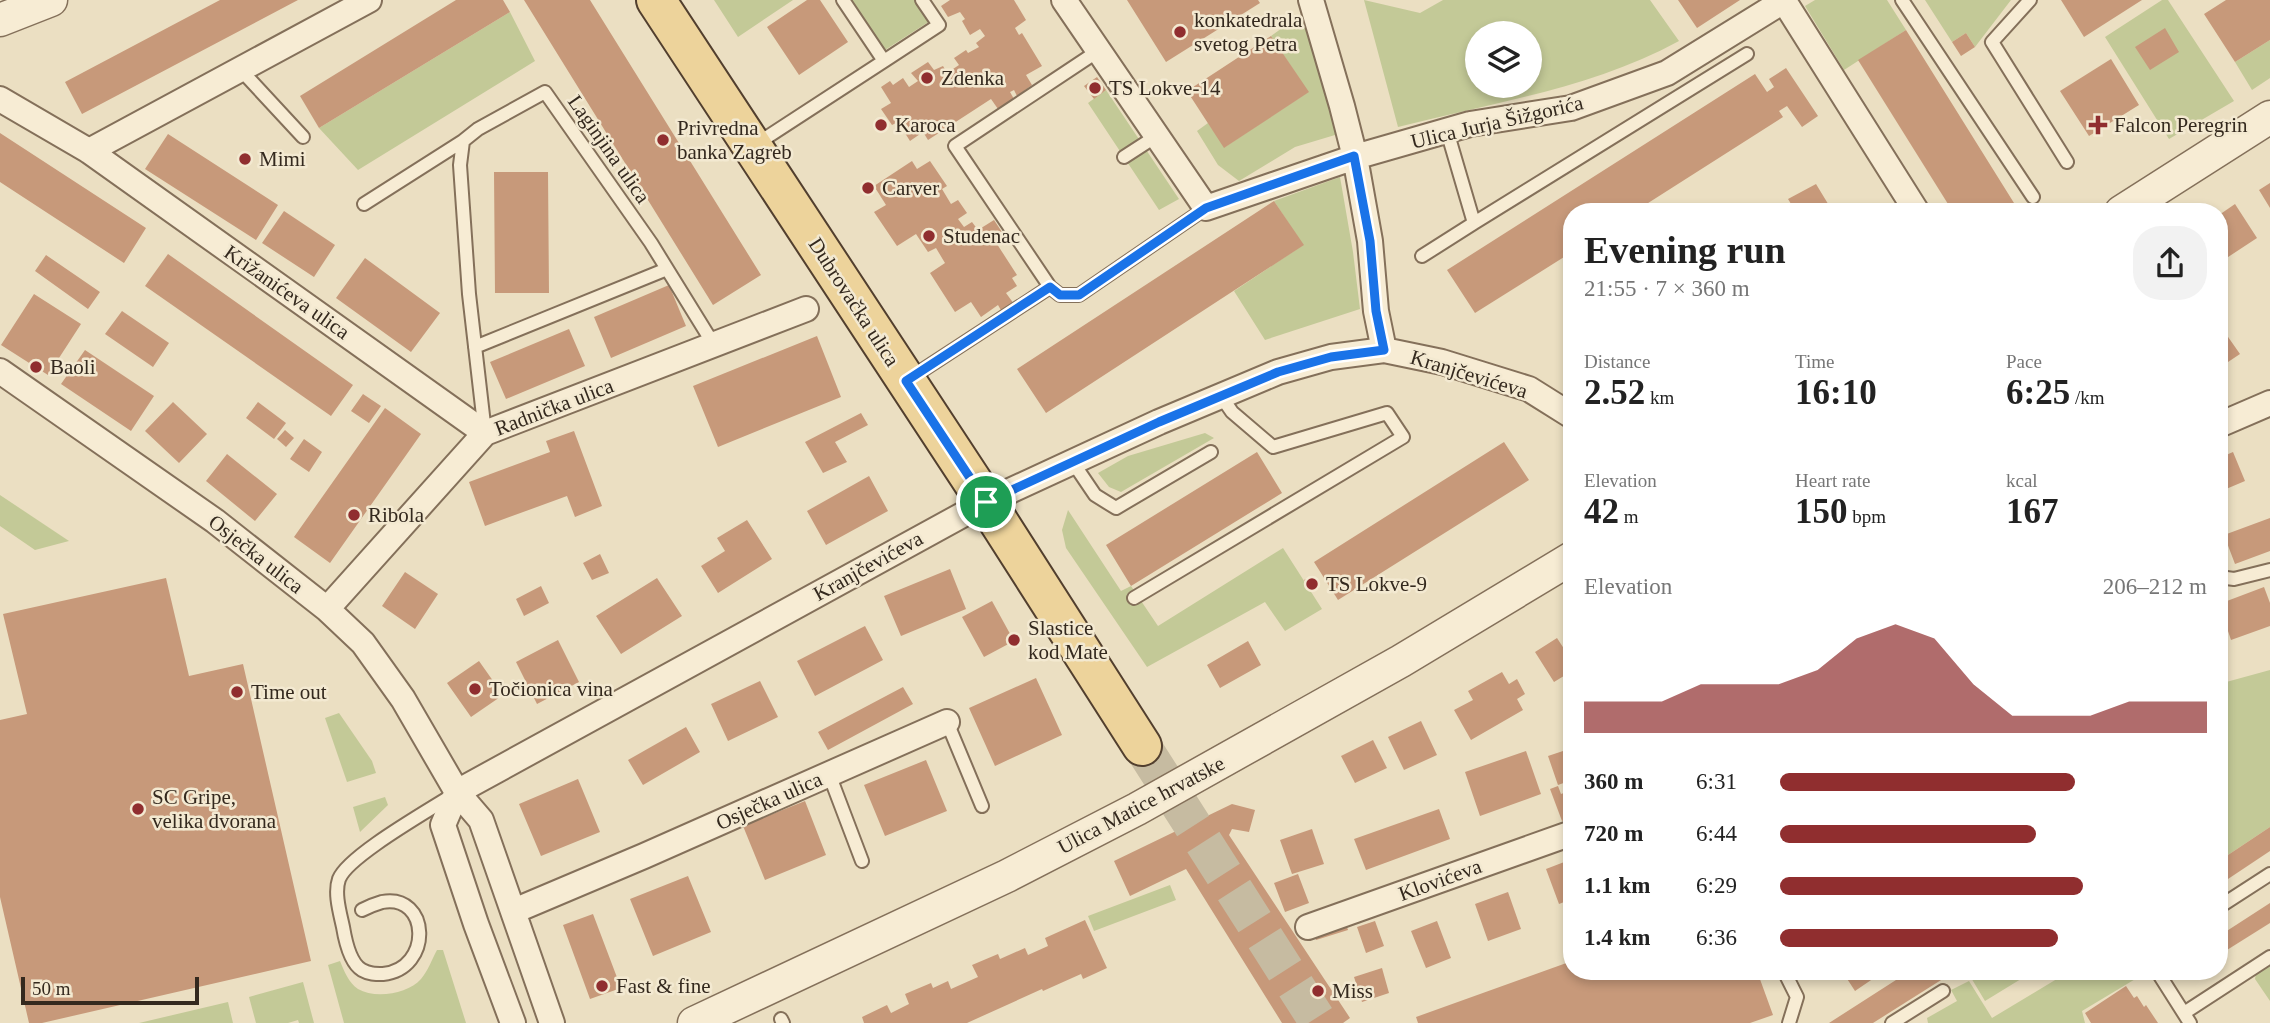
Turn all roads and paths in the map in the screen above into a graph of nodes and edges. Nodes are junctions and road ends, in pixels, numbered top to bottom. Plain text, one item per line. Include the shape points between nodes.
1 (51, 0) edge
2 (369, 0) edge
3 (656, 0) edge
4 (843, 0) edge
5 (922, 0) edge
6 (1064, 0) edge
7 (1311, 0) edge
8 (1902, 0) edge
9 (2030, 0) edge
10 (1784, 1) edge
11 (0, 20) edge
12 (1098, 51) junction
13 (1747, 54) dead end
14 (884, 61) junction
15 (240, 69) junction
16 (0, 99) edge
17 (2270, 117) edge
18 (1447, 131) junction
19 (1157, 135) junction
20 (303, 137) dead end
21 (463, 141) junction
22 (752, 147) junction
23 (89, 152) junction
24 (1354, 156) junction
25 (1124, 157) dead end
26 (2067, 162) dead end
27 (2033, 197) dead end
28 (1911, 203) edge
29 (2135, 203) edge
30 (364, 204) dead end
31 (1206, 208) junction
32 (1474, 223) junction
33 (1422, 256) dead end
34 (667, 269) junction
35 (1050, 287) junction
36 (806, 309) dead end
37 (715, 345) junction
38 (475, 347) junction
39 (1384, 350) junction
40 (0, 371) edge
41 (906, 381) junction
42 (1221, 396) junction
43 (2270, 403) edge
44 (1563, 410) edge
45 (2228, 421) edge
46 (485, 433) junction
47 (1211, 452) dead end
48 (1072, 461) junction
49 (986, 502) junction
50 (1563, 563) edge
51 (2270, 570) edge
52 (2228, 579) edge
53 (1134, 598) dead end
54 (327, 610) junction
55 (947, 722) joint
56 (1142, 746) tunnel mouth
57 (829, 774) junction
58 (457, 792) junction
59 (982, 806) dead end
60 (1563, 836) edge
61 (862, 861) dead end
62 (2270, 874) edge
63 (2228, 901) edge
64 (362, 910) dead end
65 (514, 911) junction
66 (1308, 927) dead end
67 (2270, 957) edge
68 (1789, 980) edge
69 (2163, 980) edge
70 (1943, 991) dead end
71 (2187, 1018) edge
72 (513, 1023) edge
73 (551, 1023) edge
74 (694, 1023) edge
75 (1789, 1023) edge
76 (1892, 1023) edge

1 - 11 street
2 - 15 street
3 - 22 main road, Dubrovačka ulica
4 - 14 lane
5 - 14 lane via 939,25
6 - 12 street
7 - 24 street
8 - 27 lane
9 - 26 lane via 1992,43
10 - 18 street, Ulica Jurja Šižgorića via 1667,73 1571,108
10 - 28 street, Ulica Jurja Šižgorića
12 - 19 street
12 - 35 lane via 955,146
13 - 32 lane
14 - 22 lane
15 - 20 lane
15 - 23 street
16 - 23 street, Križanićeva ulica
17 - 29 street
18 - 24 street, Ulica Jurja Šižgorića
18 - 32 lane
19 - 25 lane
19 - 31 street
21 - 30 lane
21 - 34 lane, Laginjina ulica via 545,92
21 - 38 lane via 460,165
22 - 41 main road, Dubrovačka ulica
23 - 46 street, Križanićeva ulica
24 - 31 street, Ulica Jurja Šižgorića
24 - 39 street
31 - 35 lane via 1079,295 1060,295
32 - 33 lane
34 - 37 lane, Laginjina ulica
34 - 38 lane
35 - 41 lane
36 - 37 street, Radnička ulica
37 - 46 street, Radnička ulica
38 - 46 lane
39 - 42 street, Kranjčevićeva via 1331,357 1278,372
39 - 44 street, Kranjčevićeva via 1529,389
40 - 54 street, Osječka ulica via 215,521
41 - 49 main road, Dubrovačka ulica
42 - 48 street, Kranjčevićeva
42 - 53 lane via 1232,412 1273,447 1387,413 1403,437
43 - 45 street
46 - 54 street, Radnička ulica
47 - 48 lane via 1116,508 1096,495
48 - 49 street, Kranjčevićeva
49 - 56 main road, Dubrovačka ulica
49 - 58 street, Kranjčevićeva
50 - 74 street, Ulica Matice hrvatske via 1401,661 1137,809 1007,876
51 - 52 lane
54 - 58 street, Osječka ulica via 363,643 387,675
55 - 57 street, Osječka ulica
55 - 59 lane
57 - 61 lane
57 - 65 street, Osječka ulica
58 - 64 lane via 360,855 339,878 337,903 346,943 359,969 373,975 395,972 410,962 420,933 417,917 403,904 383,902
58 - 65 street, Osječka ulica via 481,820
58 - 72 street via 443,825
60 - 66 street, Klovićeva
62 - 63 lane
65 - 73 street, Osječka ulica
67 - 71 lane
68 - 75 lane via 1797,996
69 - 71 lane
70 - 76 lane

